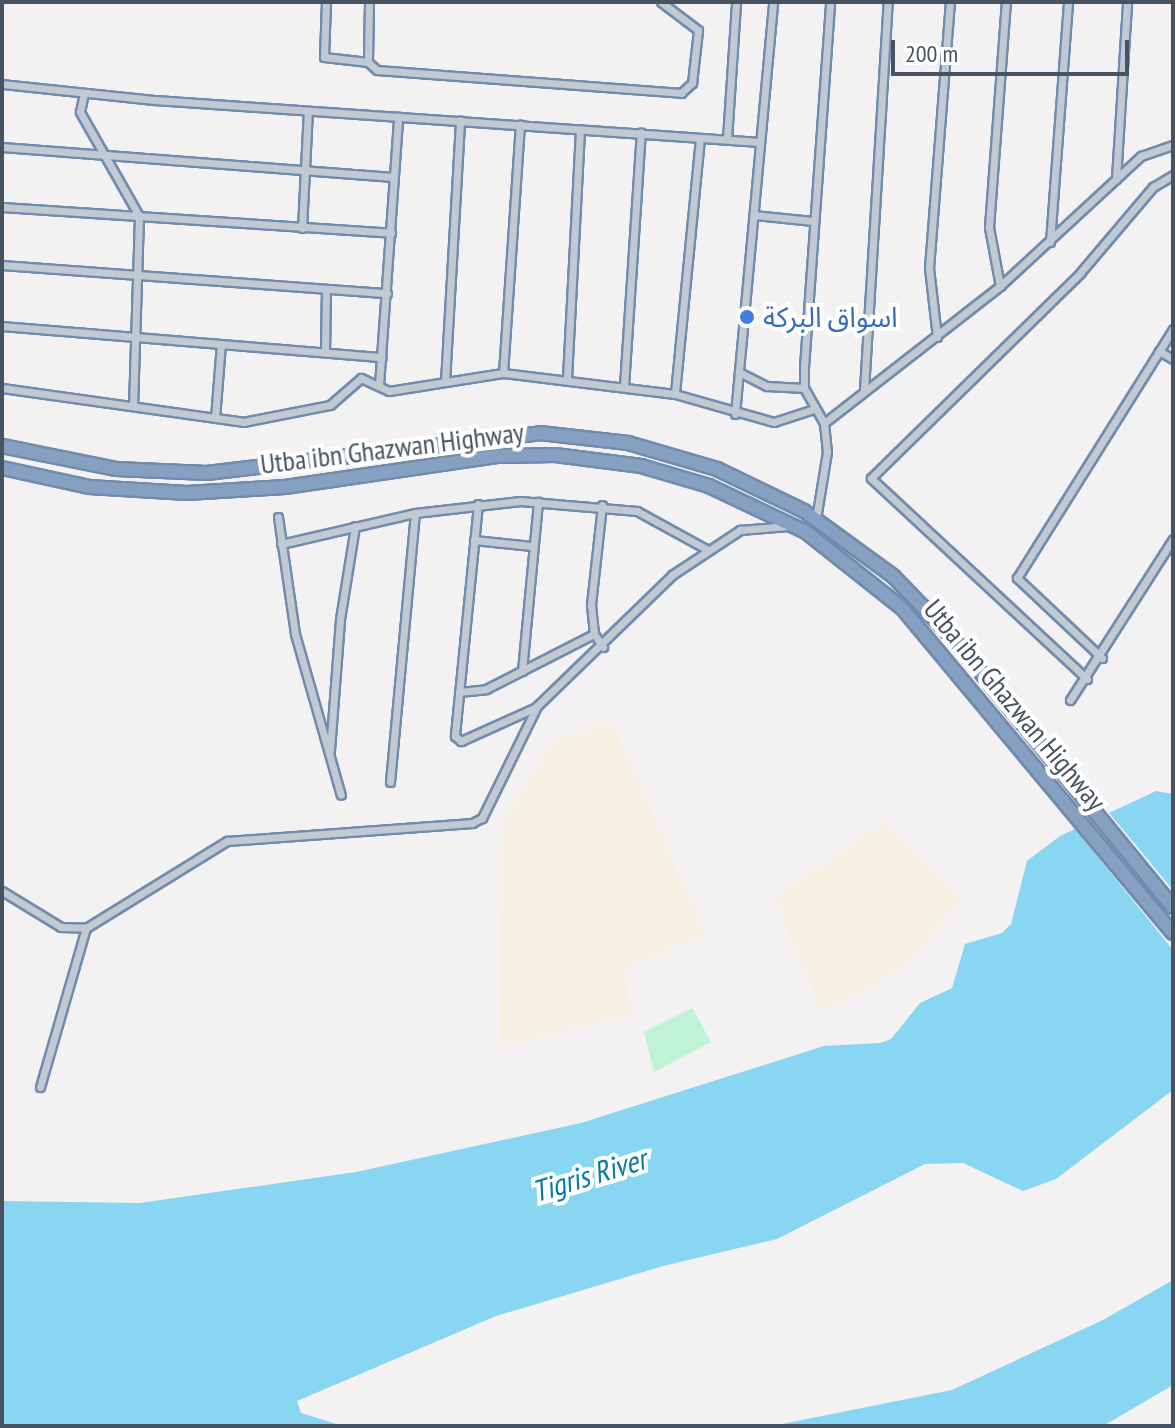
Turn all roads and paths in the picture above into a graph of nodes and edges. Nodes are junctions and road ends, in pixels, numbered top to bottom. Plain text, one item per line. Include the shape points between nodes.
1 (326, 2) edge
2 (369, 2) edge
3 (661, 2) edge
4 (736, 2) edge
5 (773, 2) edge
6 (830, 2) edge
7 (888, 2) edge
8 (950, 2) edge
9 (1006, 2) edge
10 (1068, 2) edge
11 (1127, 2) edge
12 (368, 62) junction
13 (2, 84) edge
14 (84, 93) junction
15 (308, 111) junction
16 (398, 117) junction
17 (460, 120) junction
18 (520, 125) junction
19 (580, 129) junction
20 (641, 133) junction
21 (700, 138) junction
22 (727, 139) junction
23 (760, 142) junction
24 (1173, 145) edge
25 (2, 147) edge
26 (104, 155) junction
27 (304, 170) junction
28 (1173, 175) edge
29 (393, 177) junction
30 (1116, 179) junction
31 (2, 207) edge
32 (754, 215) junction
33 (139, 216) junction
34 (812, 221) junction
35 (302, 228) junction
36 (391, 233) junction
37 (1050, 242) junction
38 (2, 265) edge
39 (137, 277) junction
40 (1000, 286) junction
41 (326, 289) junction
42 (387, 293) junction
43 (2, 326) edge
44 (1173, 329) edge
45 (135, 337) junction
46 (937, 337) junction
47 (221, 344) junction
48 (1159, 351) junction
49 (325, 352) junction
50 (382, 357) junction
51 (1173, 359) edge
52 (739, 372) junction
53 (503, 373) junction
54 (567, 378) junction
55 (445, 382) junction
56 (379, 385) junction
57 (624, 386) junction
58 (2, 388) edge
59 (804, 388) junction
60 (864, 390) junction
61 (675, 394) junction
62 (133, 403) junction
63 (814, 409) junction
64 (735, 414) junction
65 (215, 418) junction
66 (824, 423) junction
67 (2, 446) edge
68 (2, 468) edge
69 (538, 502) junction
70 (478, 504) junction
71 (602, 505) junction
72 (415, 513) junction
73 (278, 517) dead end
74 (816, 519) junction
75 (794, 525) junction
76 (355, 526) junction
77 (1173, 539) edge
78 (474, 540) junction
79 (281, 544) junction
80 (532, 546) junction
81 (708, 550) junction
82 (594, 634) junction
83 (603, 647) junction
84 (1102, 658) junction
85 (522, 671) junction
86 (1087, 679) junction
87 (459, 692) junction
88 (1070, 700) dead end
89 (537, 706) junction
90 (329, 757) junction
91 (390, 782) dead end
92 (341, 795) dead end
93 (2, 891) edge
94 (1173, 907) edge
95 (86, 928) junction
96 (1173, 933) edge
97 (40, 1087) dead end

1 - 12 street via 324,57
2 - 12 street
3 - 12 street via 698,30 692,83 681,93 377,70
4 - 22 street
5 - 23 street
6 - 34 street
7 - 60 street
8 - 46 street via 929,268
9 - 40 street via 989,227
10 - 37 street
11 - 30 street
13 - 14 street
14 - 15 street
14 - 26 street via 80,112
15 - 16 street
15 - 27 street
16 - 17 street
16 - 29 street
17 - 18 street
17 - 55 street
18 - 19 street
18 - 53 street
19 - 20 street
19 - 54 street
20 - 21 street
20 - 57 street
21 - 22 street
21 - 61 street
22 - 23 street
23 - 32 street
24 - 30 street via 1141,156
25 - 26 street
26 - 27 street
26 - 33 street
27 - 29 street
27 - 35 street
28 - 86 street via 1153,187 1080,273 871,478
29 - 36 street
30 - 37 street
31 - 33 street
32 - 34 street
32 - 52 street
33 - 35 street
33 - 39 street
34 - 59 street
35 - 36 street
36 - 42 street
37 - 40 street
38 - 39 street
39 - 41 street
39 - 45 street
40 - 46 street
41 - 42 street
41 - 49 street
42 - 50 street
43 - 45 street
44 - 48 street
45 - 47 street
45 - 62 street
46 - 60 street
47 - 49 street
47 - 65 street
48 - 51 street
48 - 84 street via 1017,578
49 - 50 street
50 - 56 street
52 - 59 street via 767,386
52 - 64 street
53 - 54 street
53 - 55 street
54 - 57 street
55 - 56 street via 389,391
56 - 65 street via 361,378 330,405 243,422
57 - 61 street
58 - 62 street
59 - 63 street
60 - 66 street
61 - 64 street
62 - 65 street
63 - 64 street via 774,422
63 - 66 street
66 - 74 street via 826,469
67 - 74 highway, Utba ibn Ghazwan Highway via 116,469 207,473 344,459 448,441 573,435 694,460
68 - 75 highway, Utba ibn Ghazwan Highway via 98,488 198,493 285,487 484,457 575,456 675,475
69 - 70 street
69 - 71 street
69 - 80 street
70 - 72 street
70 - 78 street
71 - 81 street via 655,518
71 - 82 street via 592,583
72 - 76 street
72 - 91 street
73 - 79 street
74 - 94 highway, Utba ibn Ghazwan Highway via 893,576 942,626
75 - 81 street via 740,530
75 - 96 highway, Utba ibn Ghazwan Highway via 882,590 939,647
76 - 79 street
76 - 90 street via 340,619
77 - 84 street
78 - 80 street
78 - 87 street
79 - 90 street via 295,634
80 - 85 street
81 - 83 street via 672,575
82 - 83 street
82 - 85 street
83 - 89 street
84 - 86 street
85 - 87 street via 486,689
86 - 88 street
87 - 89 street via 455,736 461,741
89 - 95 street via 482,818 472,823 227,841
90 - 92 street
93 - 95 street via 61,927
95 - 97 street

